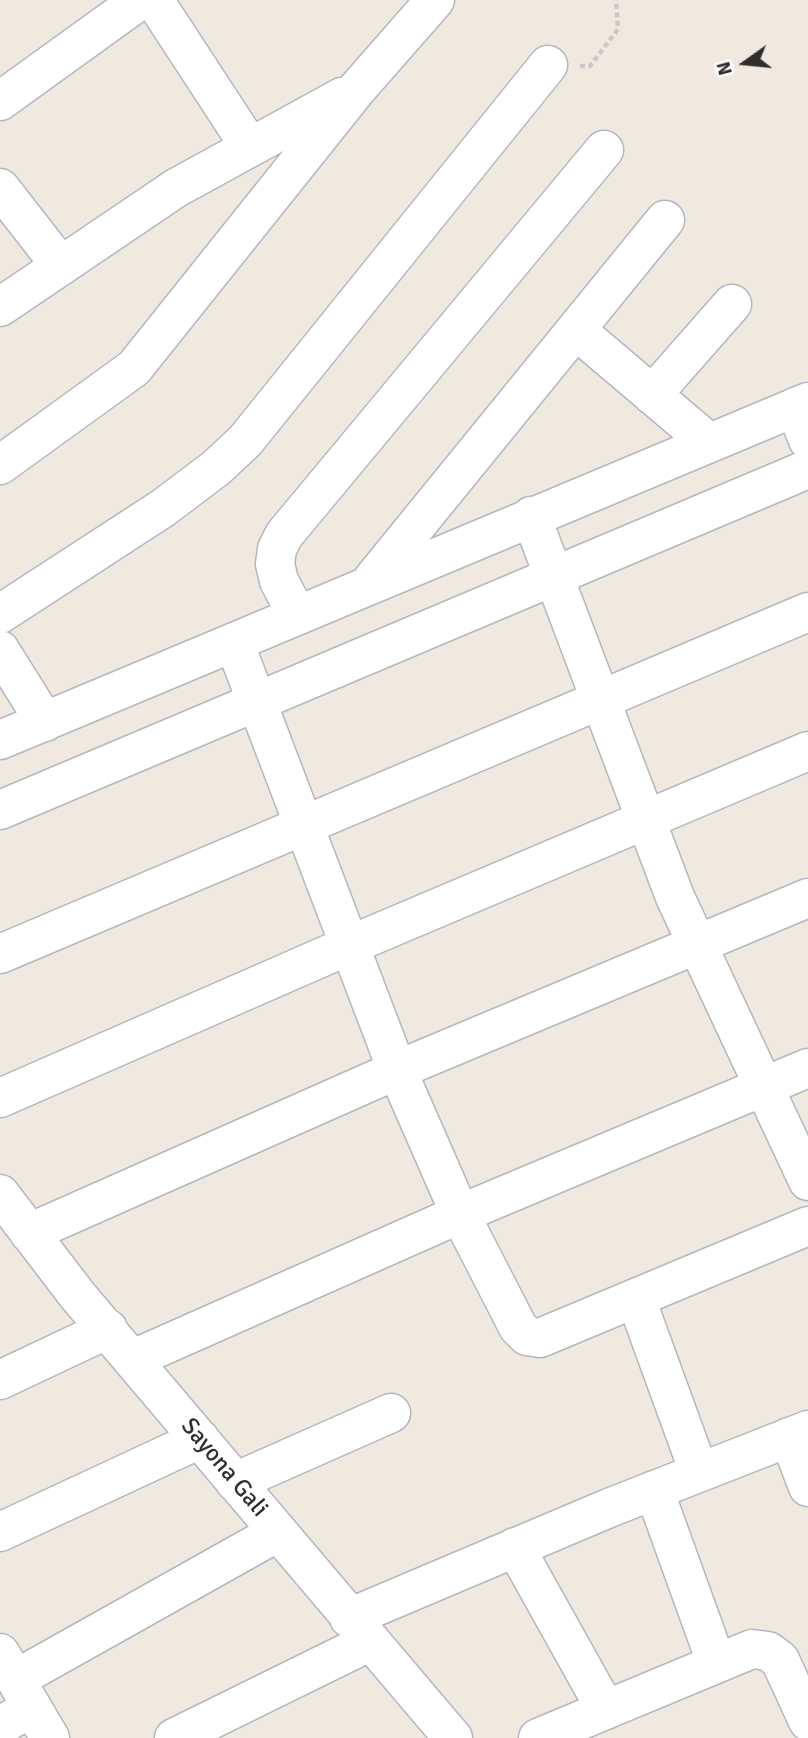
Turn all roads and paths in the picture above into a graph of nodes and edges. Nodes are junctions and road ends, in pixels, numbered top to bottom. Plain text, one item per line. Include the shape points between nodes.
1 (140, 0) edge
2 (154, 0) edge
3 (435, 0) edge
4 (616, 0) edge
5 (548, 65) joint
6 (357, 89) junction
7 (0, 101) edge
8 (250, 147) junction
9 (604, 150) dead end
10 (0, 188) edge
11 (665, 220) dead end
12 (61, 266) junction
13 (732, 304) dead end
14 (0, 307) edge
15 (576, 330) junction
16 (652, 395) junction
17 (804, 416) edge
18 (708, 442) junction
19 (0, 466) edge
20 (808, 469) edge
21 (531, 516) junction
22 (552, 577) junction
23 (369, 584) junction
24 (808, 612) edge
25 (0, 614) edge
26 (297, 615) junction
27 (234, 642) junction
28 (0, 650) edge
29 (601, 700) junction
30 (257, 701) junction
31 (45, 722) junction
32 (0, 740) edge
33 (808, 751) edge
34 (0, 810) edge
35 (646, 822) junction
36 (304, 824) junction
37 (808, 898) edge
38 (695, 944) junction
39 (350, 945) junction
40 (0, 954) edge
41 (808, 1068) edge
42 (397, 1070) junction
43 (762, 1088) junction
44 (0, 1098) edge
45 (808, 1181) edge
46 (460, 1214) junction
47 (12, 1218) edge
48 (808, 1226) edge
49 (636, 1299) junction
50 (108, 1329) junction
51 (133, 1359) junction
52 (0, 1380) edge
53 (391, 1413) dead end
54 (799, 1434) edge
55 (200, 1439) junction
56 (699, 1472) junction
57 (235, 1482) junction
58 (808, 1487) edge
59 (654, 1490) junction
60 (0, 1532) edge
61 (278, 1532) junction
62 (515, 1547) junction
63 (360, 1630) junction
64 (716, 1662) junction
65 (25, 1694) edge
66 (606, 1710) junction
67 (807, 1714) edge
68 (0, 1726) edge
69 (174, 1738) edge
70 (453, 1738) edge
71 (538, 1738) edge

1 - 7 street
2 - 8 street
3 - 6 street
4 - 5 path via 618,29 590,66
5 - 25 street via 245,441 163,508
6 - 8 street
6 - 19 street via 134,368
8 - 12 street via 176,188
9 - 26 street via 285,535 276,549 275,564
10 - 12 street
11 - 15 street
12 - 14 street
13 - 16 street
15 - 16 street
15 - 23 street
16 - 18 street
17 - 18 street
18 - 21 street
20 - 22 street
21 - 22 street
21 - 23 street
22 - 29 street
22 - 30 street
23 - 26 street
24 - 29 street
26 - 27 street
27 - 30 street
27 - 31 street
28 - 31 street
29 - 35 street
29 - 36 street
30 - 34 street
30 - 36 street
31 - 32 street
33 - 35 street
35 - 38 street
35 - 39 street
36 - 39 street
36 - 40 street
37 - 38 street
38 - 42 street
38 - 43 street
39 - 42 street
39 - 44 street
41 - 43 street
42 - 46 street
42 - 47 street
43 - 45 street
43 - 46 street
46 - 49 street via 518,1327 527,1336 553,1335
46 - 51 street
47 - 50 street, Sayona Gali
48 - 49 street
49 - 56 street
50 - 51 street, Sayona Gali
50 - 52 street
51 - 55 street, Sayona Gali
53 - 57 street
54 - 56 street
54 - 58 street
55 - 57 street, Sayona Gali
55 - 60 street
56 - 59 street
57 - 61 street, Sayona Gali
59 - 62 street
59 - 64 street
61 - 63 street, Sayona Gali
61 - 65 street
62 - 63 street
62 - 66 street
63 - 69 street
63 - 70 street, Sayona Gali
64 - 66 street
64 - 67 street via 752,1649 768,1651 788,1672
65 - 68 street
66 - 71 street

